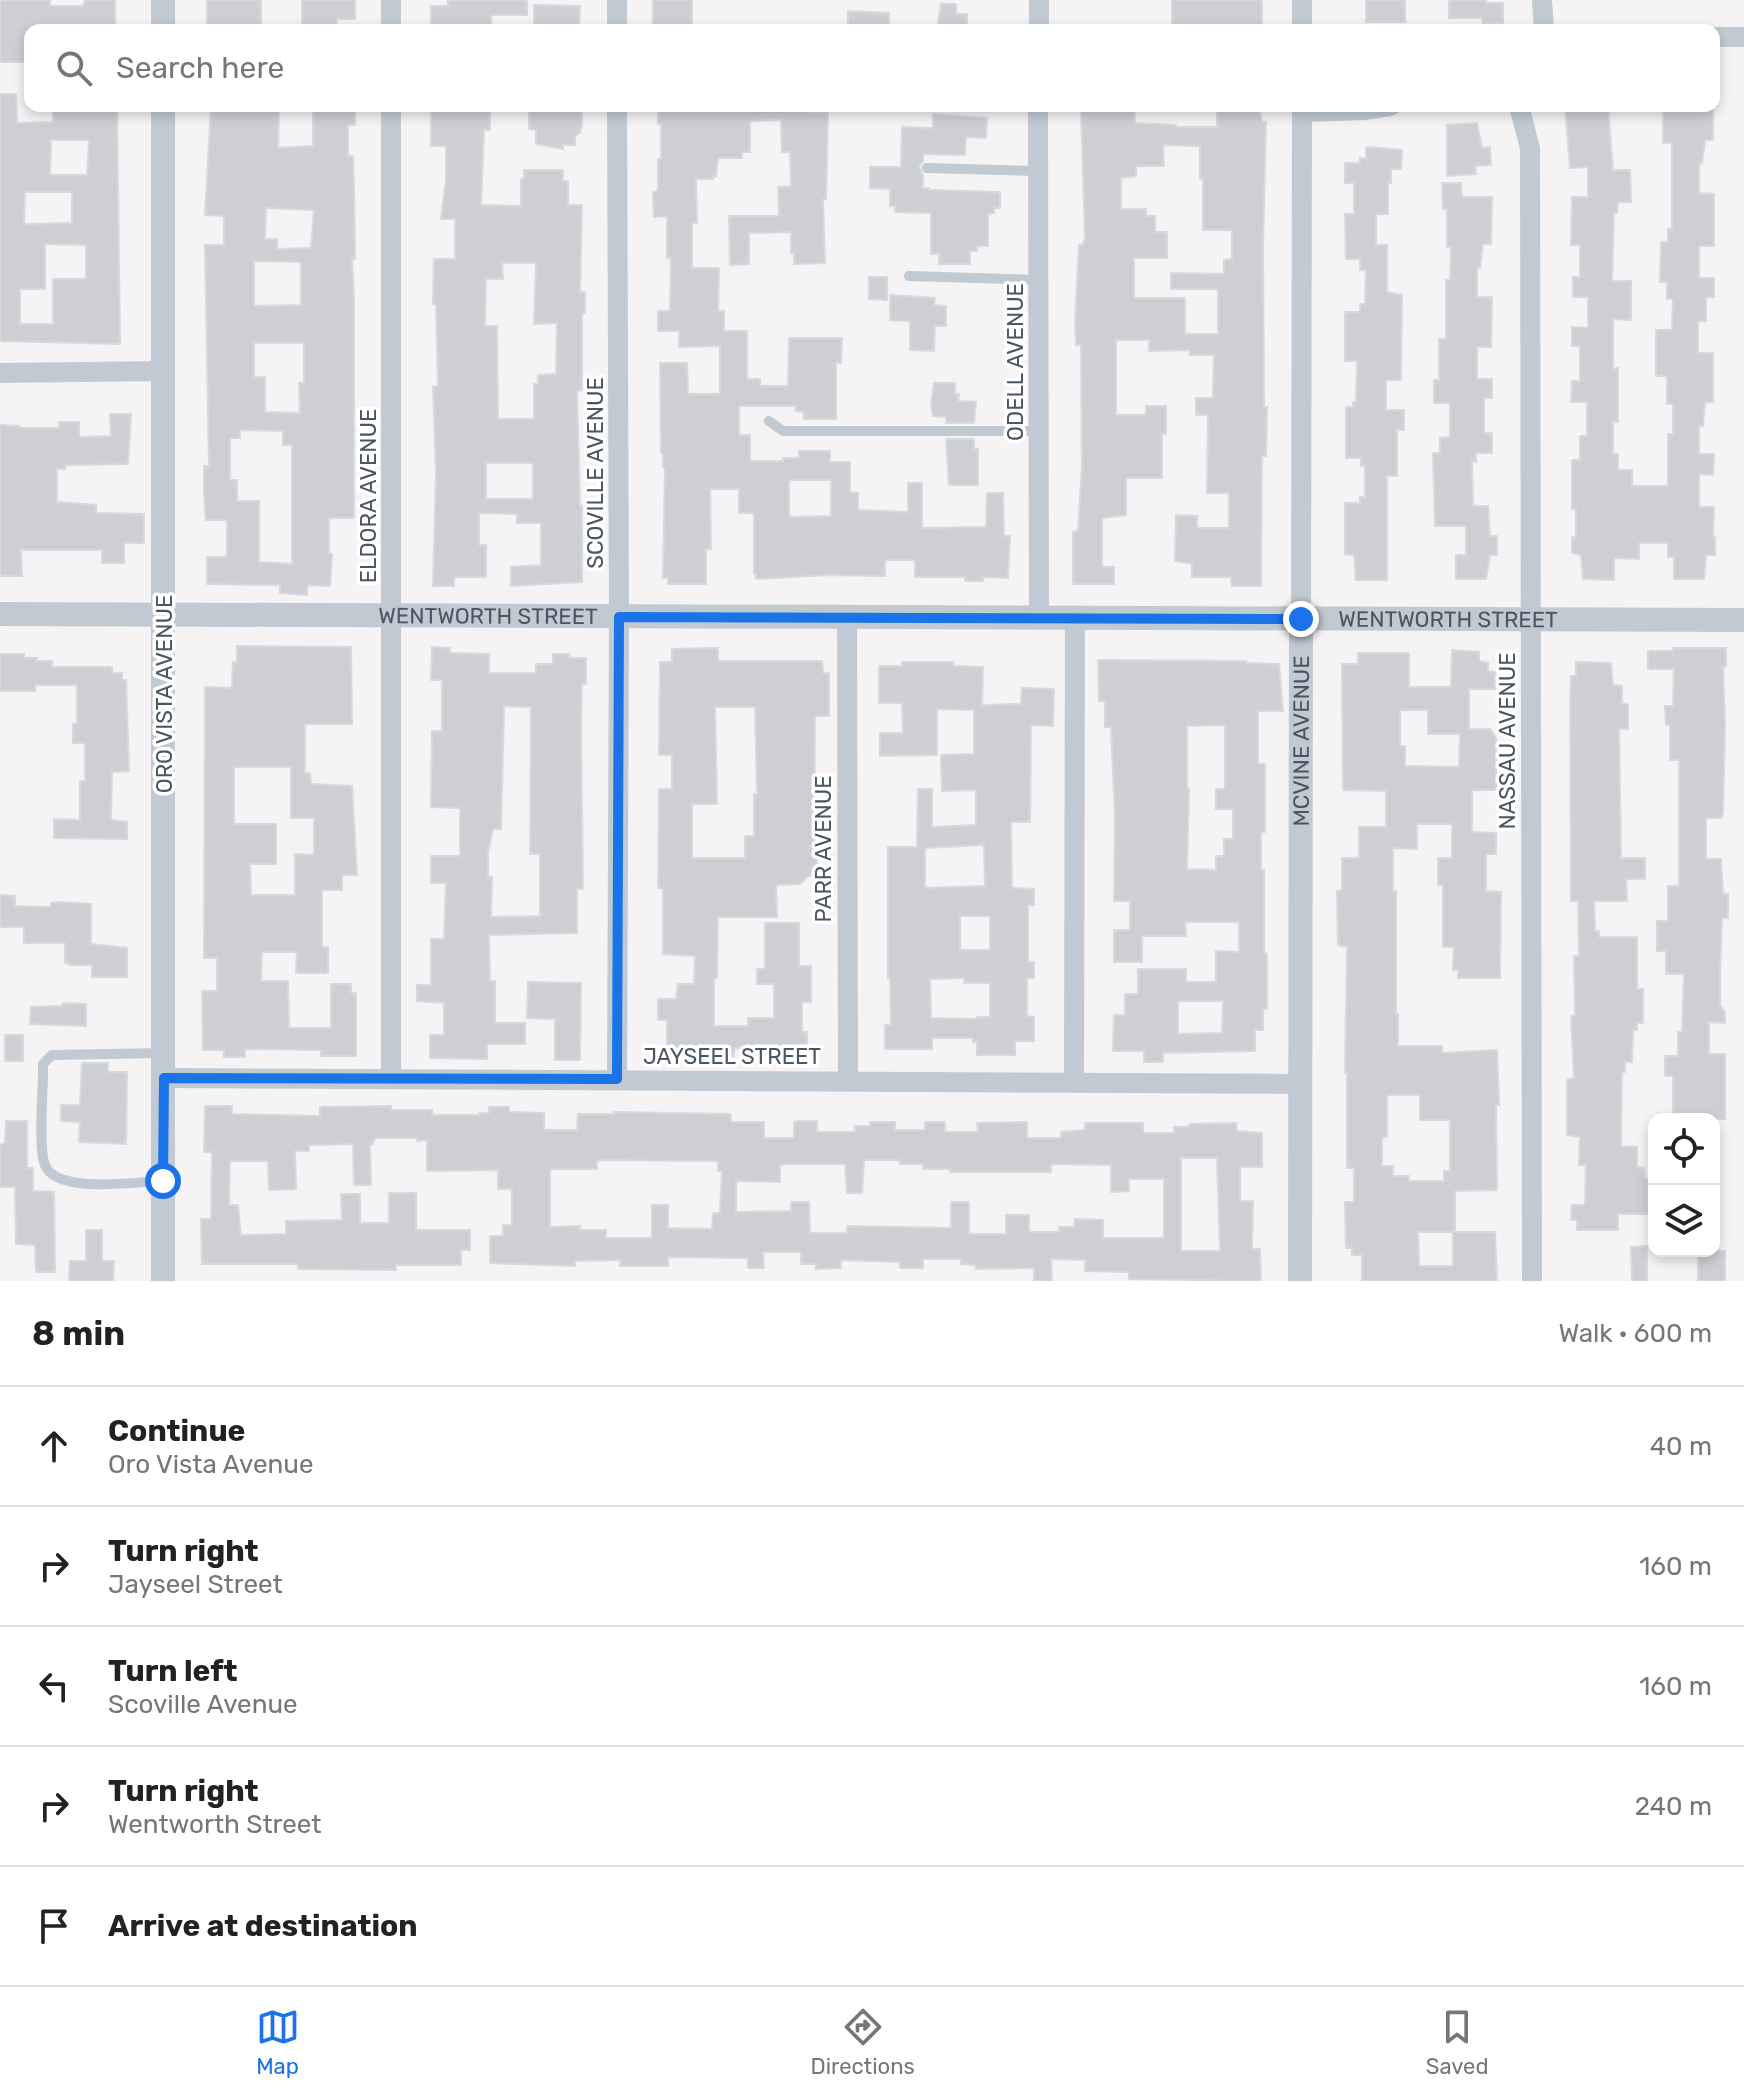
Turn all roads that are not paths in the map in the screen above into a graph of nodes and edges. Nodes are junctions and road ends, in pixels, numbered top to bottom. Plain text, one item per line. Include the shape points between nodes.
1 (163, 0) edge
2 (391, 0) edge
3 (617, 0) edge
4 (1039, 0) edge
5 (1302, 0) edge
6 (1542, 0) edge
7 (163, 24) edge
8 (391, 24) edge
9 (617, 24) edge
10 (1039, 24) edge
11 (1302, 24) edge
12 (1544, 24) edge
13 (1720, 37) edge
14 (1744, 37) edge
15 (163, 112) edge
16 (391, 112) edge
17 (617, 112) edge
18 (1038, 112) edge
19 (1302, 112) edge
20 (1521, 112) edge
21 (927, 168) dead end
22 (1038, 171) junction
23 (909, 276) dead end
24 (1039, 280) junction
25 (164, 371) junction
26 (6, 373) edge
27 (769, 421) dead end
28 (1039, 431) junction
29 (0, 614) edge
30 (165, 614) junction
31 (393, 616) junction
32 (619, 617) junction
33 (847, 617) junction
34 (1039, 617) junction
35 (1075, 618) junction
36 (1301, 619) junction
37 (1531, 620) junction
38 (1744, 620) edge
39 (164, 1053) junction
40 (164, 1078) junction
41 (391, 1079) junction
42 (617, 1079) junction
43 (848, 1081) junction
44 (1074, 1082) junction
45 (1300, 1084) junction
46 (163, 1181) junction
47 (163, 1281) edge
48 (1300, 1281) edge
49 (1532, 1281) edge

1 - 7 street
2 - 8 street
3 - 9 street
4 - 10 street
5 - 11 street
6 - 12 street
13 - 14 street
15 - 25 street, ORO VISTA AVENUE
16 - 31 street, ELDORA AVENUE
17 - 32 street, SCOVILLE AVENUE
18 - 22 street, ODELL AVENUE
19 - 36 street, MCVINE AVENUE
20 - 37 street, NASSAU AVENUE via 1530,148
21 - 22 lane
22 - 24 street, ODELL AVENUE
23 - 24 lane
24 - 28 street, ODELL AVENUE
25 - 26 street
25 - 30 street, ORO VISTA AVENUE
27 - 28 lane via 783,431
28 - 34 street, ODELL AVENUE
29 - 30 street, WENTWORTH STREET
30 - 31 street, WENTWORTH STREET
30 - 39 street, ORO VISTA AVENUE
31 - 32 street, WENTWORTH STREET
31 - 41 street, ELDORA AVENUE
32 - 33 street, WENTWORTH STREET
32 - 42 street, SCOVILLE AVENUE
33 - 34 street, WENTWORTH STREET
33 - 43 street, PARR AVENUE
34 - 35 street, WENTWORTH STREET
35 - 36 street, WENTWORTH STREET
35 - 44 street
36 - 37 street, WENTWORTH STREET
36 - 45 street, MCVINE AVENUE
37 - 38 street, WENTWORTH STREET
37 - 49 street, NASSAU AVENUE
39 - 40 street, ORO VISTA AVENUE
39 - 46 lane via 52,1055 43,1064 43,1161 51,1174 69,1183
40 - 41 street, JAYSEEL STREET
40 - 46 street, ORO VISTA AVENUE
41 - 42 street, JAYSEEL STREET
42 - 43 street, JAYSEEL STREET
43 - 44 street, JAYSEEL STREET
44 - 45 street, JAYSEEL STREET
45 - 48 street, MCVINE AVENUE
46 - 47 street, ORO VISTA AVENUE

